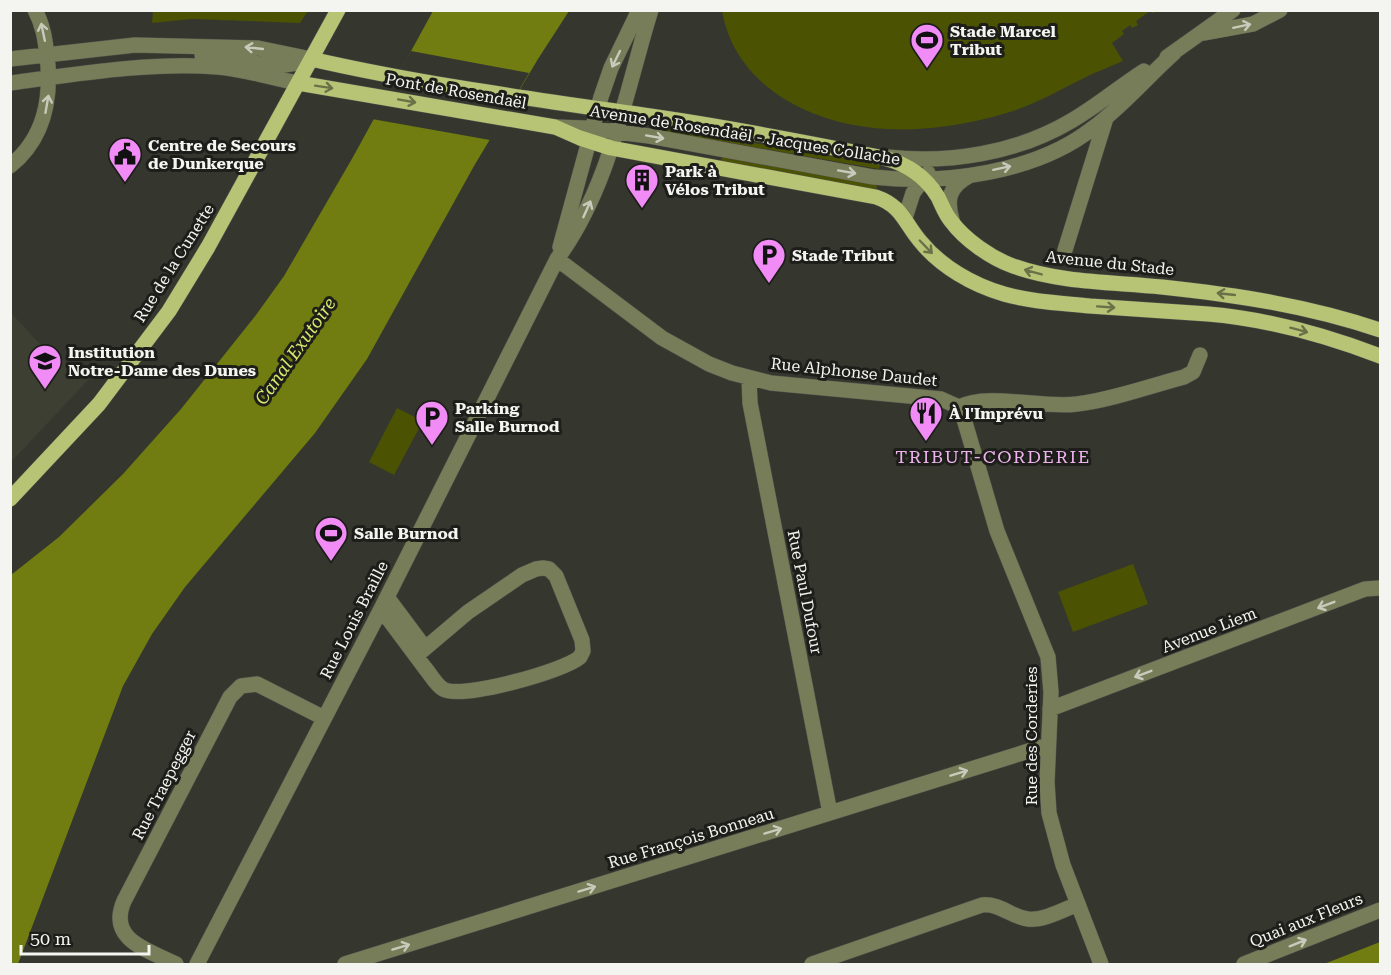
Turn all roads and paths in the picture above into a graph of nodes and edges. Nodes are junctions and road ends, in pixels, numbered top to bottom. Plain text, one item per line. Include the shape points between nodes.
1 (35, 10) edge
2 (338, 10) edge
3 (639, 10) edge
4 (651, 10) edge
5 (1233, 10) edge
6 (1280, 10) edge
7 (1201, 34) junction
8 (1174, 53) junction
9 (47, 54) junction
10 (10, 59) edge
11 (311, 59) junction
12 (101, 71) junction
13 (49, 78) junction
14 (10, 83) edge
15 (298, 83) junction
16 (551, 102) joint
17 (597, 109) junction
18 (622, 112) junction
19 (1106, 118) junction
20 (555, 127) joint
21 (616, 131) junction
22 (590, 135) junction
23 (611, 148) junction
24 (876, 156) junction
25 (959, 157) junction
26 (10, 166) edge
27 (971, 174) junction
28 (923, 178) junction
29 (905, 218) junction
30 (952, 223) junction
31 (1065, 250) dead end
32 (557, 259) junction
33 (1380, 330) edge
34 (1200, 355) dead end
35 (1380, 356) edge
36 (749, 378) junction
37 (958, 407) junction
38 (10, 499) edge
39 (1380, 588) edge
40 (384, 603) junction
41 (421, 652) junction
42 (1050, 709) junction
43 (324, 718) junction
44 (1048, 745) junction
45 (830, 813) junction
46 (1078, 904) junction
47 (1380, 910) edge
48 (176, 964) edge
49 (197, 964) edge
50 (345, 964) edge
51 (812, 964) edge
52 (1101, 964) edge
53 (1244, 964) edge

9 -> 1 street
2 - 11 main road, Rue de la Cunette
3 -> 17 street, Rue Louis Braille via 611,68
4 - 18 street, Rue Louis Braille
5 - 7 street, Avenue de Rosendaël - Jacques Collache
7 -> 6 street, Avenue de Rosendaël - Jacques Collache via 1253,24
7 - 8 street, Avenue de Rosendaël - Jacques Collache
8 - 19 street, Avenue de Rosendaël - Jacques Collache
8 - 25 street, Avenue de Rosendaël - Jacques Collache via 1044,135
9 - 10 street
11 -> 9 street via 258,48 213,46 120,46
9 - 13 street
11 - 12 street via 278,67 227,57 189,55
11 - 15 main road, Rue de la Cunette
11 - 16 main road, Pont de Rosendaël
12 - 13 street
12 - 15 street via 214,67
13 - 14 street
26 -> 13 street via 28,149 40,129
15 -> 20 main road, Pont de Rosendaël
15 - 38 main road, Rue de la Cunette via 169,311 99,404
16 - 17 main road, Avenue de Rosendaël - Jacques Collache
17 - 18 main road, Avenue de Rosendaël - Jacques Collache
17 - 22 street, Rue Louis Braille
18 - 21 street, Rue Louis Braille
18 - 24 main road, Avenue de Rosendaël - Jacques Collache
27 -> 19 street, Avenue de Rosendaël - Jacques Collache via 1049,154 1077,140
19 - 31 street
20 - 22 main road, Avenue de Rosendaël - Jacques Collache
21 - 22 street, Avenue de Rosendaël - Jacques Collache
21 - 23 street, Rue Louis Braille
21 -> 28 street, Avenue de Rosendaël - Jacques Collache via 873,177
22 - 23 main road, Avenue de Rosendaël - Jacques Collache
22 - 32 street, Rue Louis Braille
23 - 29 main road, Avenue de Rosendaël - Jacques Collache via 869,195 889,202
32 -> 23 street, Rue Louis Braille via 581,222
24 - 25 street, Avenue de Rosendaël - Jacques Collache
24 - 28 main road, Avenue du Stade via 898,162
25 - 28 street via 936,166
27 - 28 street, Avenue de Rosendaël - Jacques Collache
27 - 30 street via 949,194
28 - 29 street via 910,198
28 - 30 main road, Avenue du Stade
29 -> 35 main road via 920,241 944,264 976,284 1004,294 1063,304 1241,318 1321,336
33 -> 30 main road, Avenue du Stade via 1316,310 1238,296 1038,274 989,253
32 - 36 street, Rue Alphonse Daudet via 662,338 709,364
32 - 40 street, Rue Louis Braille
34 - 37 street, Rue Alphonse Daudet via 1193,372 1184,377 1083,403 981,402
36 - 37 street, Rue Alphonse Daudet via 940,399
36 - 45 street, Rue Paul Dufour via 750,403
37 - 42 street, Rue des Corderies via 994,525 1046,650 1051,675
39 -> 42 street, Avenue Liem via 1365,589
40 - 41 street
40 - 43 street, Rue Louis Braille
41 - 41 street via 439,686 447,692 459,693 520,681 567,666 580,657 583,647 556,576 549,569 540,568 512,581 476,606
42 - 44 street, Rue des Corderies
43 - 48 street, Rue Traepegger via 257,684 241,686 230,697 121,913 127,938
43 - 49 street, Rue Louis Braille
45 -> 44 street, Rue François Bonneau
44 - 46 street, Rue des Corderies via 1051,824
50 -> 45 street, Rue François Bonneau
46 - 51 street via 1030,920 996,906 982,905
46 - 52 street, Rue des Corderies
53 -> 47 street, Quai aux Fleurs

